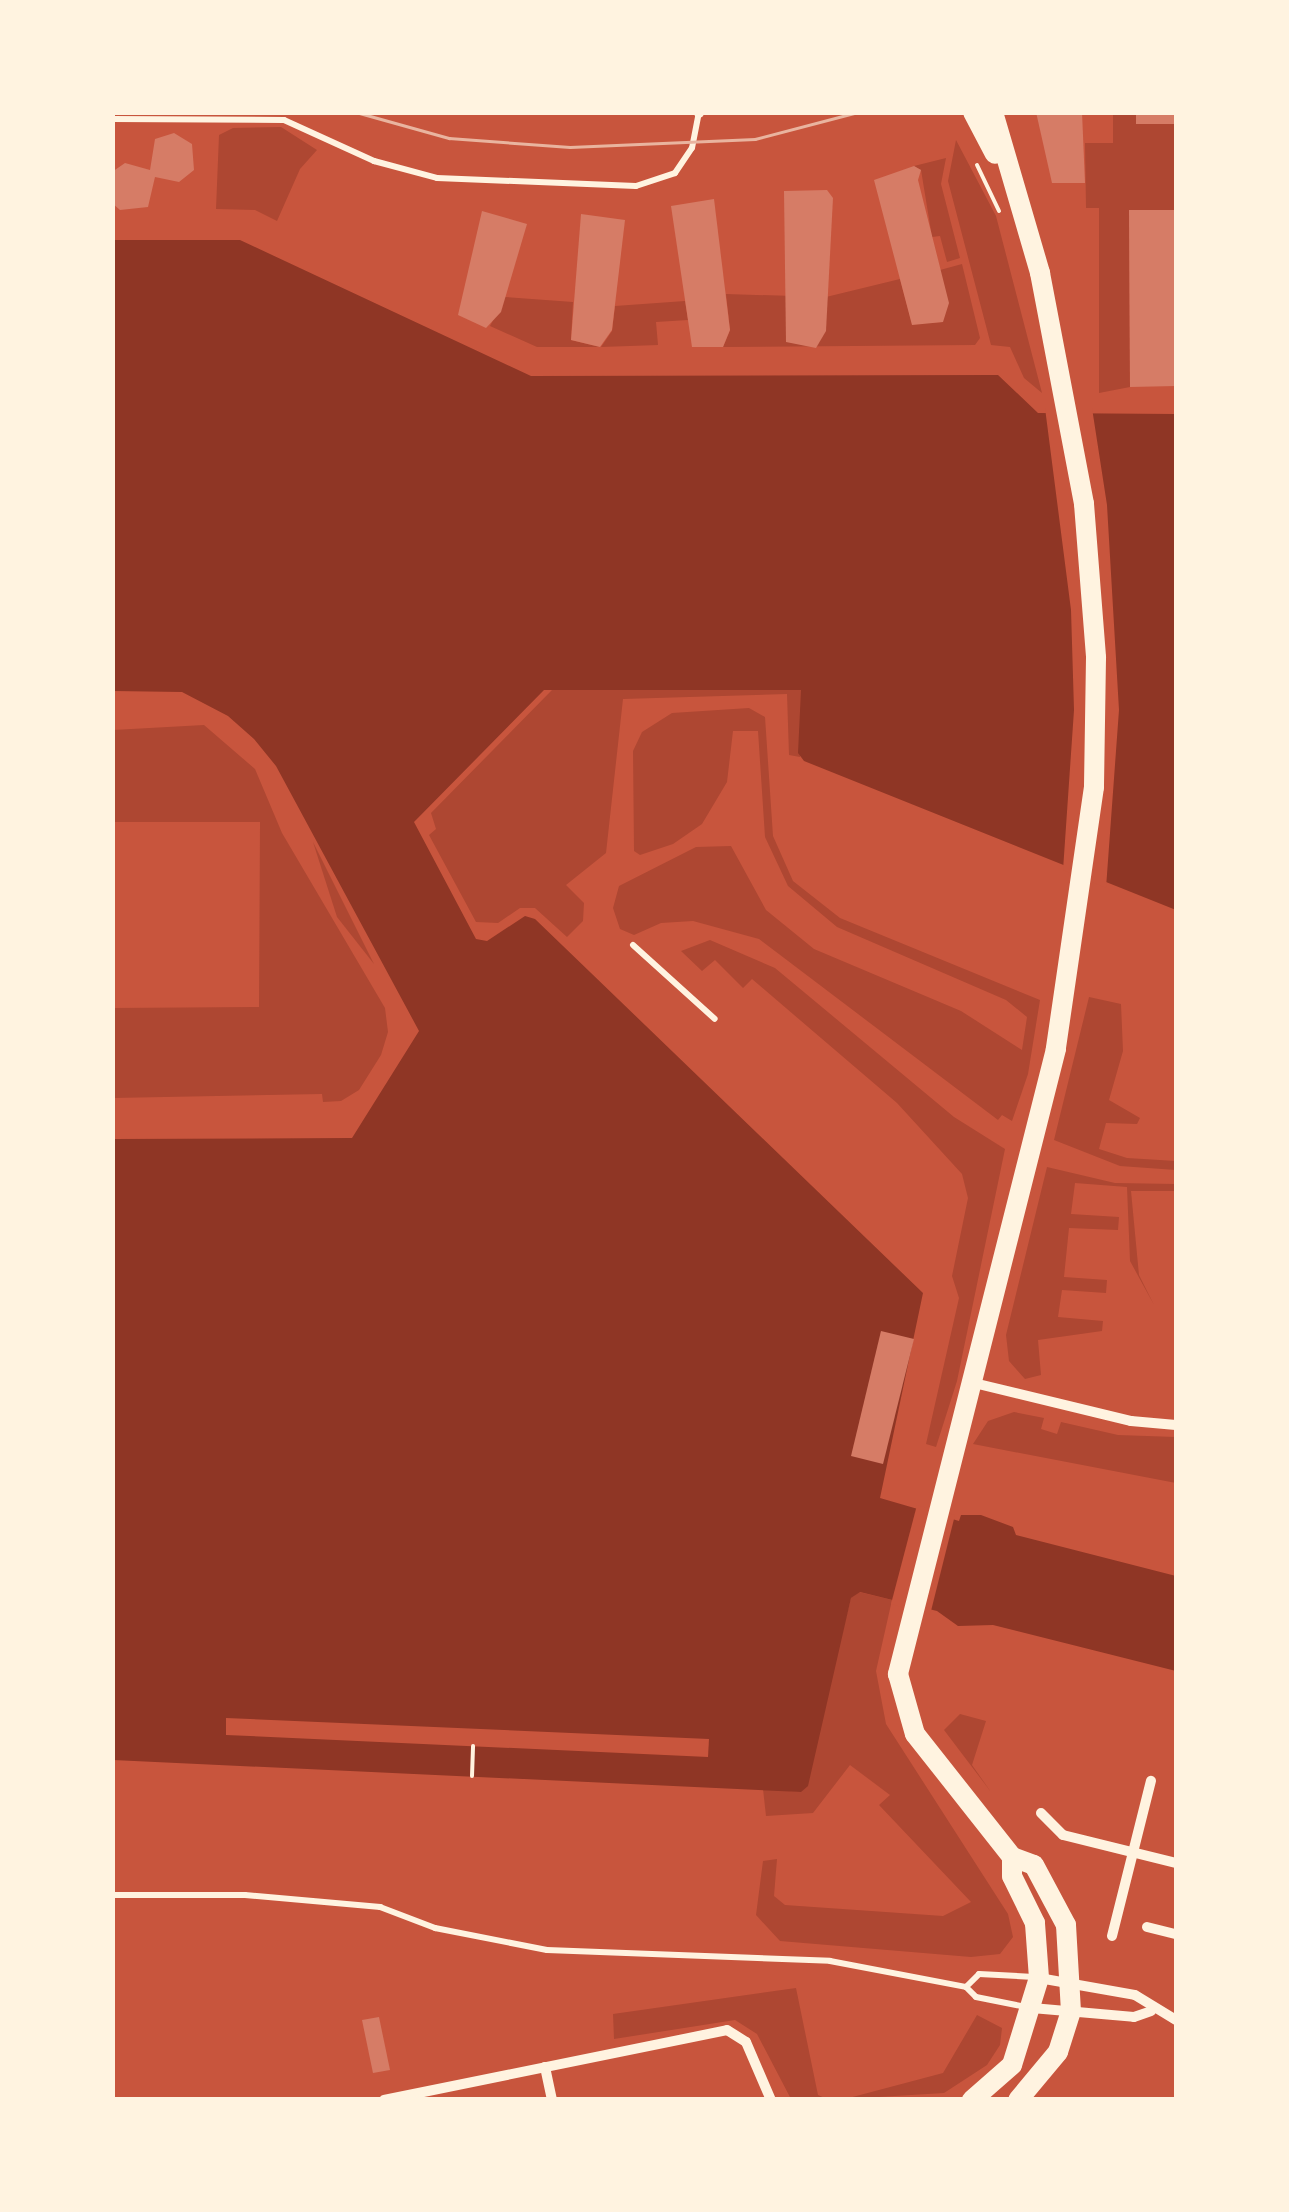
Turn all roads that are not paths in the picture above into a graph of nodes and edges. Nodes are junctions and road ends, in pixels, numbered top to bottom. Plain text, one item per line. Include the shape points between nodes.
1 (974, 112) edge
2 (993, 112) edge
3 (699, 113) edge
4 (112, 119) edge
5 (1016, 196) junction
6 (633, 945) dead end
7 (715, 1019) dead end
8 (974, 1383) junction
9 (1176, 1424) edge
10 (1151, 1781) dead end
11 (1041, 1813) dead end
12 (1133, 1852) junction
13 (1012, 1857) junction
14 (1176, 1863) edge
15 (112, 1896) edge
16 (1147, 1927) dead end
17 (1176, 1934) edge
18 (1112, 1936) dead end
19 (1039, 1978) junction
20 (1073, 1982) junction
21 (966, 1987) junction
22 (1032, 2008) junction
23 (1071, 2011) junction
24 (1151, 2011) junction
25 (1176, 2020) edge
26 (545, 2067) junction
27 (389, 2099) edge
28 (552, 2100) edge
29 (771, 2100) edge
30 (972, 2100) edge
31 (1018, 2100) edge

1 - 5 highway
2 - 5 highway
3 - 4 lane via 692,148 676,174 636,186 437,178 374,161 284,120
5 - 8 highway via 1050,317 1084,504 1096,658 1094,786 1064,1008
6 - 7 lane
8 - 9 street via 1131,1421
8 - 13 highway via 898,1674 909,1724
10 - 12 street
11 - 12 street via 1063,1835
12 - 14 street
12 - 18 street
13 - 19 highway via 1012,1876 1034,1923
13 - 20 highway via 1034,1865 1053,1896 1070,1946
15 - 21 lane via 332,1901 380,1907 512,1945 830,1962
16 - 17 street
19 - 20 street
19 - 21 lane via 979,1974
19 - 22 highway
20 - 23 highway
20 - 24 street via 1135,1996
21 - 22 lane via 976,1997
22 - 23 street
22 - 30 highway via 1012,2064
23 - 24 street via 1134,2017
23 - 31 highway via 1058,2052
24 - 25 street
26 - 27 street
26 - 28 street
26 - 29 street via 727,2030 746,2042

